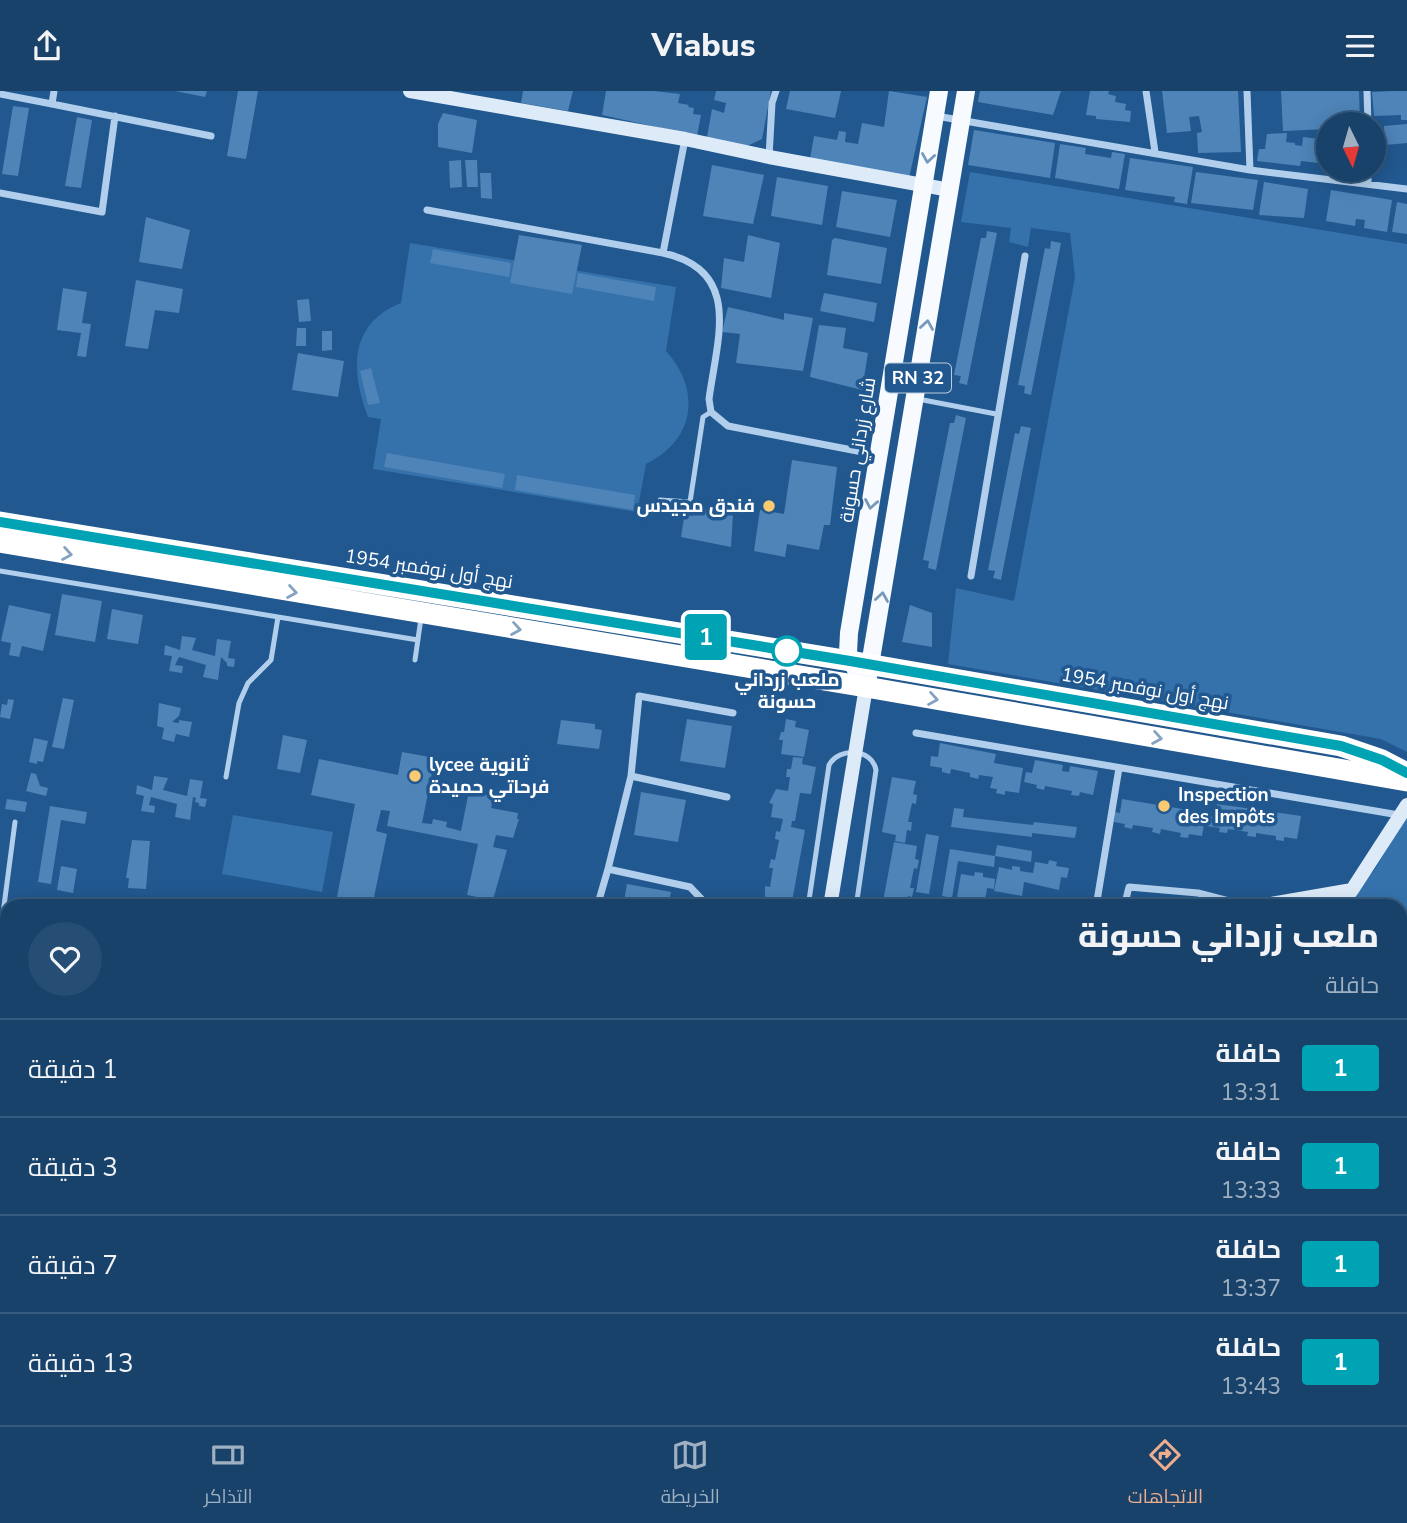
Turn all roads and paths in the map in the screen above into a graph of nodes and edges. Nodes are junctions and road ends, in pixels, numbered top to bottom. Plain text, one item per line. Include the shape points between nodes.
1 (54, 91) edge
2 (410, 91) edge
3 (776, 91) edge
4 (939, 91) edge
5 (966, 91) edge
6 (1146, 91) edge
7 (1247, 91) edge
8 (1367, 91) edge
9 (0, 94) edge
10 (458, 95) edge
11 (52, 104) junction
12 (1368, 112) edge
13 (935, 115) junction
14 (115, 116) junction
15 (961, 120) junction
16 (211, 137) dead end
17 (685, 139) junction
18 (1155, 152) junction
19 (769, 157) junction
20 (1250, 170) junction
21 (1368, 184) joint
22 (924, 185) junction
23 (1407, 189) edge
24 (950, 190) junction
25 (0, 193) edge
26 (427, 210) dead end
27 (663, 253) junction
28 (1025, 255) dead end
29 (915, 398) junction
30 (711, 412) junction
31 (996, 414) junction
32 (879, 455) junction
33 (905, 461) junction
34 (660, 500) dead end
35 (0, 522) edge
36 (0, 542) edge
37 (123, 553) junction
38 (0, 571) edge
39 (971, 576) dead end
40 (425, 591) junction
41 (422, 613) junction
42 (278, 617) junction
43 (418, 640) junction
44 (415, 660) dead end
45 (860, 663) junction
46 (866, 687) junction
47 (733, 713) dead end
48 (916, 733) dead end
49 (854, 753) junction
50 (1119, 768) junction
51 (1407, 773) edge
52 (631, 776) junction
53 (226, 777) dead end
54 (1407, 781) edge
55 (727, 797) dead end
56 (1403, 810) edge
57 (15, 822) dead end
58 (608, 869) junction
59 (1352, 890) junction
60 (6, 899) edge
61 (599, 899) edge
62 (701, 899) edge
63 (809, 899) edge
64 (831, 899) edge
65 (857, 899) edge
66 (1097, 899) edge
67 (1126, 899) edge
68 (1222, 899) edge
69 (1300, 899) edge
70 (1345, 899) edge

1 - 11 street
2 - 10 street
3 - 19 street
4 - 13 main road, شارع زرداني حسونة / RN 32
5 - 15 main road, شارع زرداني حسونة / RN 32
6 - 18 street
7 - 20 street
8 - 12 street
9 - 11 street
10 - 17 street
11 - 14 street
13 - 15 street
13 -> 22 main road, شارع زرداني حسونة / RN 32
14 - 16 street
14 - 25 street via 102,212
15 - 18 street
15 - 24 main road, شارع زرداني حسونة / RN 32
17 - 19 street
17 - 27 street
18 - 20 street
19 - 22 street
20 - 21 street
21 - 23 street
22 - 24 street
22 - 32 main road, شارع زرداني حسونة / RN 32
29 -> 24 main road, شارع زرداني حسونة / RN 32
26 - 27 street
27 - 30 street via 691,261 704,272 718,297 721,307
28 - 31 street
29 - 31 lane
29 - 33 main road, شارع زرداني حسونة / RN 32
30 - 32 street via 728,426
30 - 34 lane via 703,417 690,502
31 - 39 street
32 - 33 main road
32 -> 45 main road, شارع زرداني حسونة / RN 32 via 849,633 848,653
45 -> 33 main road, شارع زرداني حسونة / RN 32
35 - 37 highway, نهج أول نوفمبر 1954
36 -> 37 highway, نهج أول نوفمبر 1954
37 - 40 highway, نهج أول نوفمبر 1954
37 -> 41 highway, نهج أول نوفمبر 1954
38 - 42 lane
40 - 41 lane
40 - 45 highway, نهج أول نوفمبر 1954
41 - 43 lane
41 -> 46 highway, نهج أول نوفمبر 1954
42 - 43 lane
42 - 53 lane via 271,660 248,683 239,703
43 - 44 lane
45 - 46 main road, شارع زرداني حسونة / RN 32
45 - 51 highway, نهج أول نوفمبر 1954 via 1341,746
46 - 49 street, شارع زرداني حسونة
46 -> 54 highway, نهج أول نوفمبر 1954
47 - 52 street via 639,696
48 - 50 street
49 - 63 lane via 836,755 829,765
49 - 64 street, شارع زرداني حسونة
49 - 65 lane via 871,759 876,770
50 - 56 street
50 - 66 street
52 - 55 street
52 - 58 street
56 - 59 street
57 - 60 lane
58 - 61 street
58 - 62 street via 690,887
59 - 69 street
59 - 70 street
67 - 68 street via 1129,887

